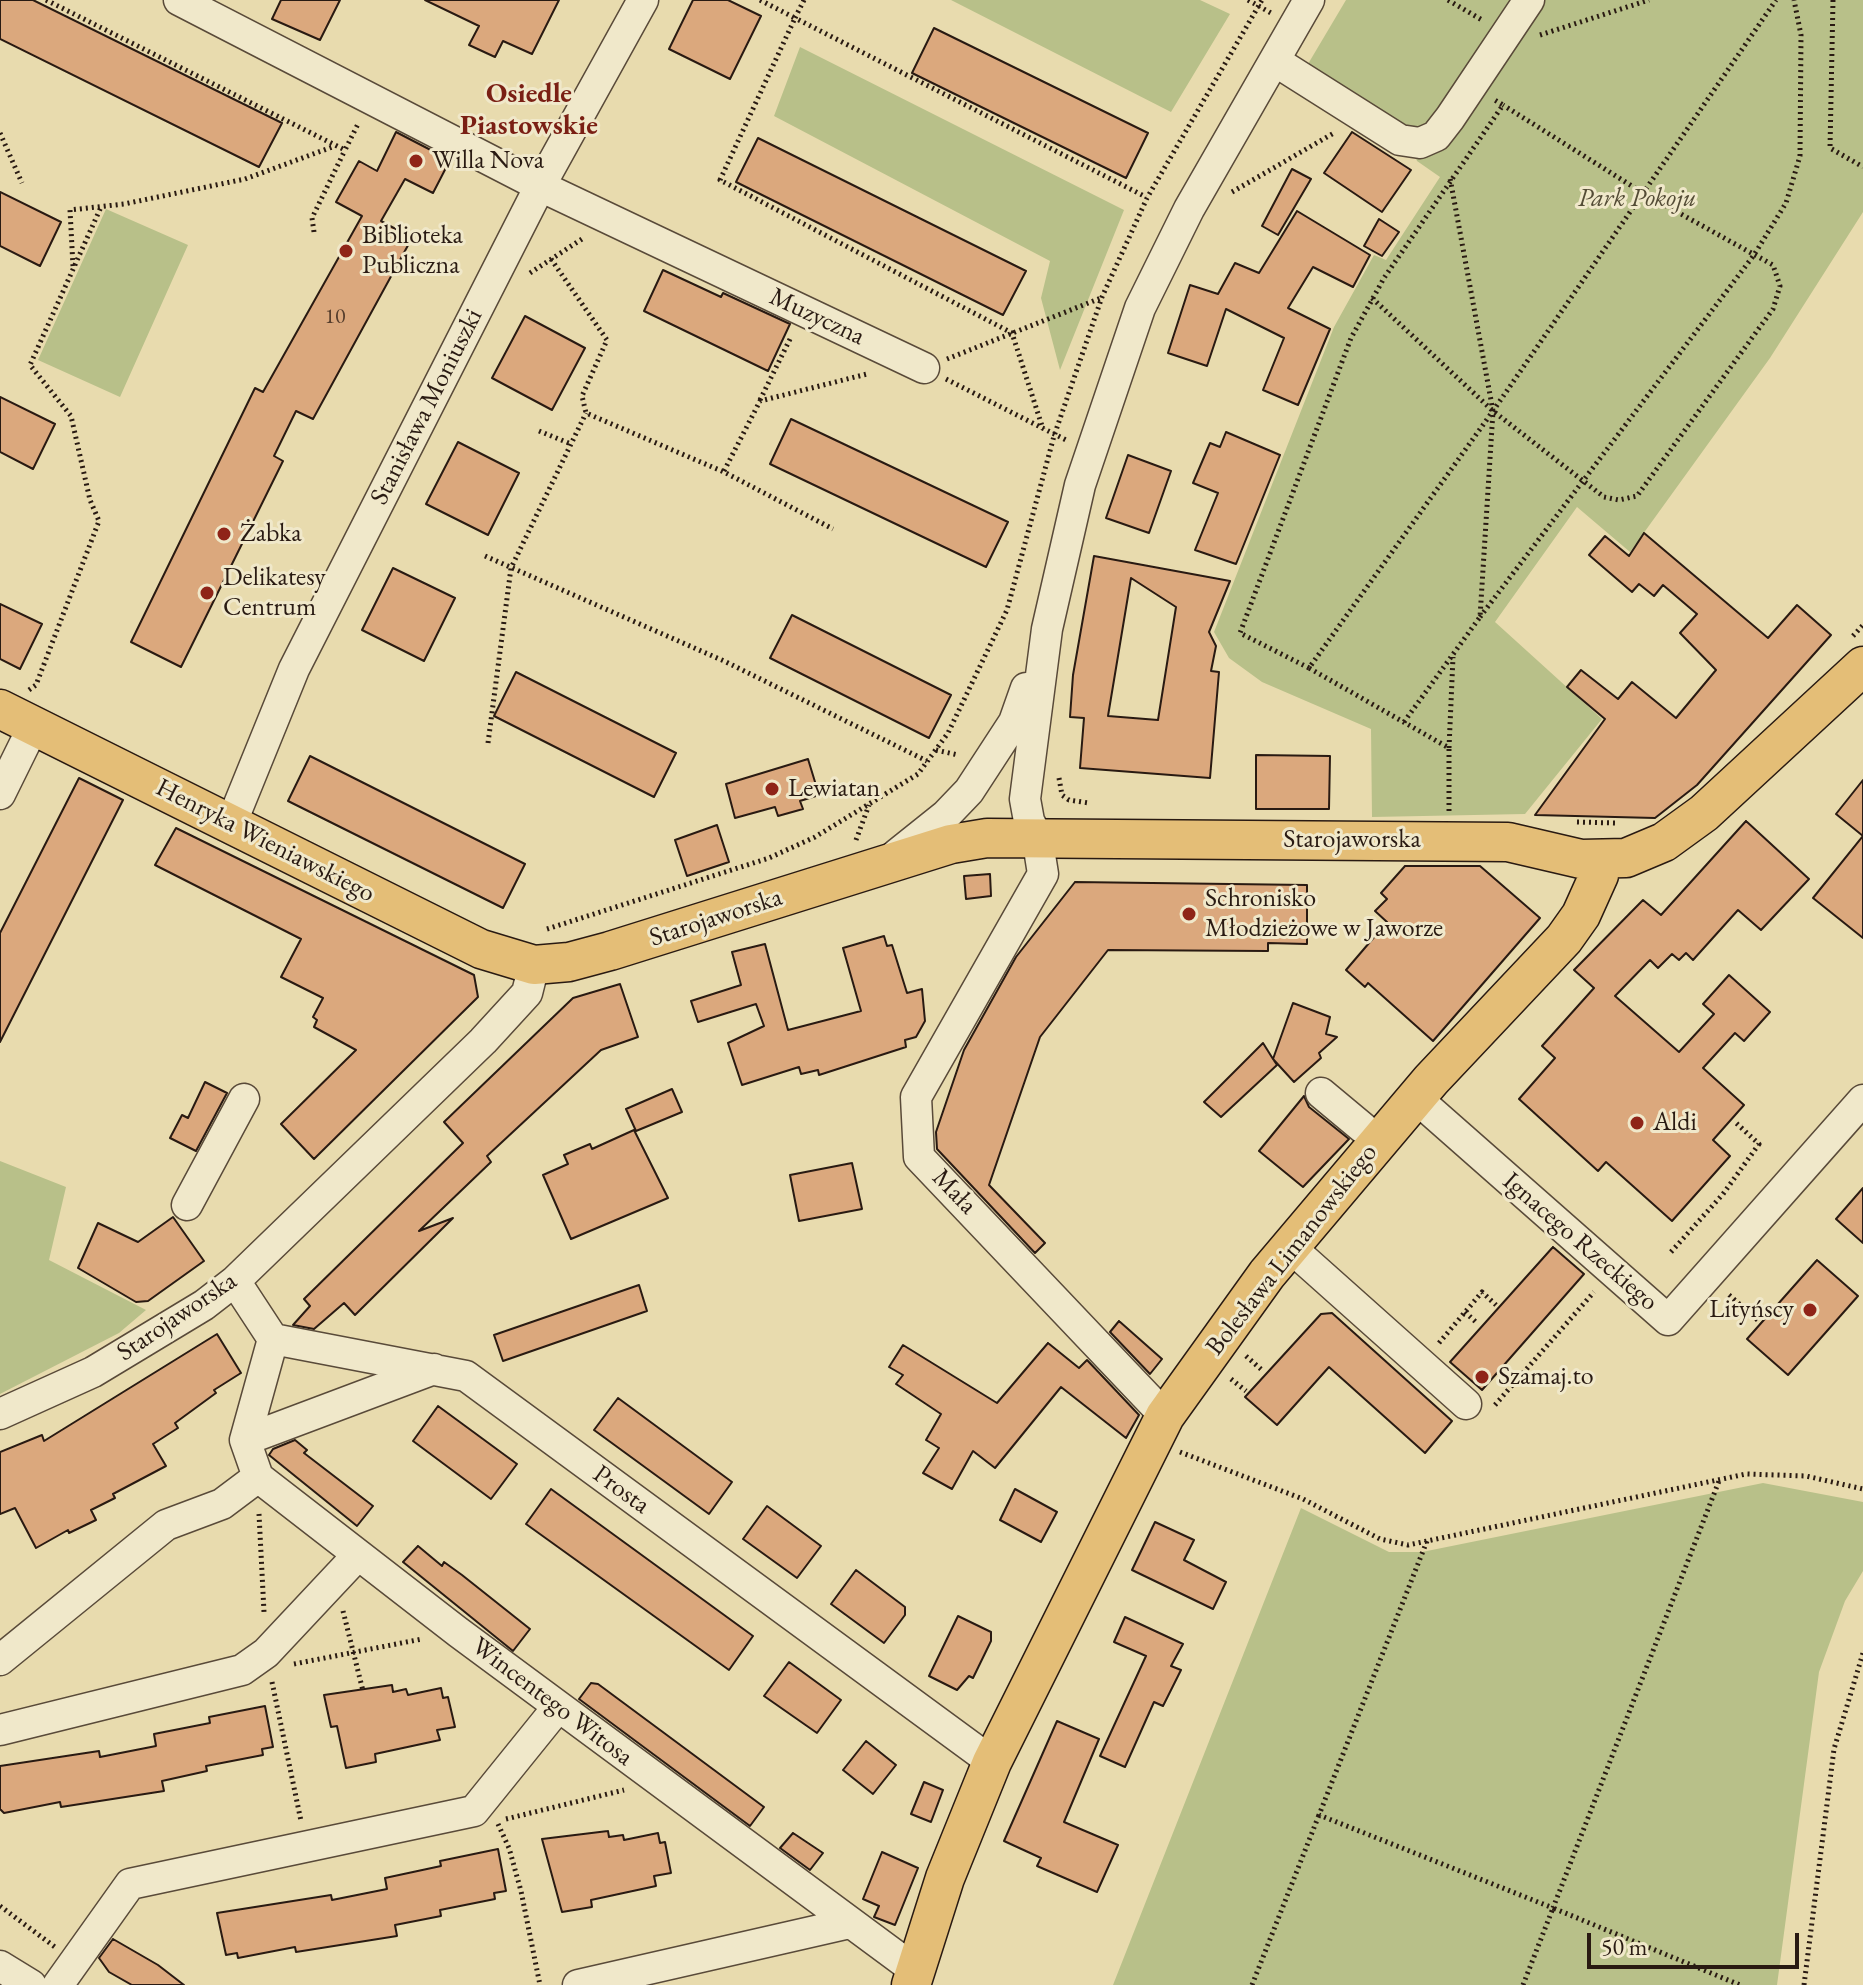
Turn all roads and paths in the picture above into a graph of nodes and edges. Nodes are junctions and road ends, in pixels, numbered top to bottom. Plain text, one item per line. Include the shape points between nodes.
1 (46, 0) edge
2 (179, 0) edge
3 (643, 0) edge
4 (760, 0) edge
5 (804, 0) edge
6 (1262, 0) edge
7 (1309, 0) edge
8 (1448, 0) edge
9 (1529, 0) edge
10 (1649, 0) edge
11 (1776, 0) edge
12 (1794, 0) edge
13 (1833, 0) edge
14 (795, 18) junction
15 (1500, 42) junction
16 (1275, 61) junction
17 (1471, 87) junction
18 (371, 99) junction
19 (1503, 105) junction
20 (1363, 117) junction
21 (0, 133) edge
22 (336, 146) junction
23 (345, 150) junction
24 (1863, 167) edge
25 (1450, 177) junction
26 (1235, 182) dead end
27 (22, 183) dead end
28 (540, 186) junction
29 (1643, 193) junction
30 (1229, 194) junction
31 (1147, 198) junction
32 (1223, 203) dead end
33 (101, 207) junction
34 (314, 232) dead end
35 (593, 232) dead end
36 (1754, 255) junction
37 (551, 259) junction
38 (73, 269) junction
39 (521, 278) dead end
40 (1102, 297) junction
41 (1372, 298) junction
42 (804, 311) junction
43 (1012, 333) junction
44 (924, 368) junction
45 (760, 401) junction
46 (1493, 411) junction
47 (586, 413) junction
48 (1043, 429) junction
49 (539, 431) dead end
50 (1054, 436) junction
51 (571, 444) junction
52 (1091, 451) junction
53 (724, 472) junction
54 (1582, 481) junction
55 (833, 529) dead end
56 (485, 556) dead end
57 (511, 568) junction
58 (1480, 617) junction
59 (1863, 625) edge
60 (1047, 629) junction
61 (1453, 655) junction
62 (1853, 657) edge
63 (1309, 668) junction
64 (19, 709) edge
65 (1404, 722) junction
66 (488, 743) dead end
67 (1449, 748) junction
68 (927, 761) junction
69 (1059, 767) dead end
70 (0, 794) edge
71 (869, 804) junction
72 (1094, 804) dead end
73 (1449, 821) dead end
74 (1568, 822) dead end
75 (1627, 823) dead end
76 (231, 824) junction
77 (1037, 836) junction
78 (866, 858) junction
79 (1601, 861) junction
80 (538, 948) junction
81 (1321, 1093) dead end
82 (1416, 1098) junction
83 (244, 1099) dead end
84 (1863, 1100) edge
85 (1735, 1122) dead end
86 (1363, 1128) dead end
87 (187, 1205) dead end
88 (1290, 1247) junction
89 (1671, 1252) dead end
90 (1612, 1271) junction
91 (1706, 1276) junction
92 (235, 1281) junction
93 (1496, 1305) dead end
94 (1465, 1312) junction
95 (1761, 1323) dead end
96 (1478, 1324) dead end
97 (273, 1339) junction
98 (1420, 1364) junction
99 (435, 1368) junction
100 (1466, 1404) joint
101 (0, 1414) edge
102 (1159, 1428) junction
103 (245, 1440) junction
104 (258, 1477) junction
105 (1719, 1481) junction
106 (1863, 1489) edge
107 (1427, 1541) junction
108 (357, 1556) junction
109 (334, 1580) junction
110 (1863, 1653) edge
111 (0, 1660) edge
112 (270, 1669) dead end
113 (363, 1691) dead end
114 (558, 1707) junction
115 (0, 1730) edge
116 (992, 1762) junction
117 (659, 1781) junction
118 (1319, 1815) junction
119 (307, 1847) junction
120 (0, 1906) edge
121 (1553, 1908) junction
122 (850, 1923) junction
123 (0, 1966) edge
124 (66, 1973) edge
125 (913, 1978) edge
126 (31, 1985) edge
127 (540, 1985) edge
128 (578, 1985) edge
129 (1252, 1985) edge
130 (1523, 1985) edge
131 (1740, 1985) edge
132 (1804, 1985) edge

1 - 22 path
2 - 18 street
3 - 28 street, Stanisława Moniuszki
4 - 14 path
5 - 14 path
6 - 31 path
7 - 16 street
8 - 15 path
9 - 15 street
10 - 15 path
11 - 29 path
12 - 36 path via 1801,35 1800,156 1786,203
13 - 24 path via 1830,148
14 - 31 path
14 - 43 path via 720,180
15 - 17 street
16 - 20 street
16 - 52 street via 1189,209 1140,308
17 - 19 path
17 - 20 street via 1436,136 1420,143 1400,140
18 - 23 path
18 - 28 street
19 - 25 path
19 - 29 path
20 - 30 path
21 - 27 path
22 - 23 path
22 - 33 path via 245,179
23 - 34 path via 312,218
25 - 41 path
25 - 46 path
26 - 30 path
28 - 42 street, Muzyczna
28 - 76 street, Stanisława Moniuszki via 294,669
29 - 36 path
29 - 46 path
30 - 32 path
31 - 40 path
33 - 38 path
33 - 38 path via 70,210
35 - 37 path
36 - 54 path
36 - 54 path via 1773,265 1780,286 1773,309 1637,496 1604,497
37 - 39 path
37 - 47 path via 607,340 582,396
38 - 64 path via 30,365 71,416 99,521 36,685
40 - 43 path
40 - 50 path
41 - 46 path
41 - 63 path via 1351,338 1240,633
42 - 44 street, Muzyczna
42 - 45 path
43 - 44 path
43 - 48 path
44 - 45 path via 892,368
44 - 48 path
45 - 53 path
46 - 54 path
46 - 58 path
46 - 63 path
47 - 51 path
47 - 53 path
48 - 50 path
49 - 51 path
50 - 52 path
50 - 68 path via 1007,610 948,733
51 - 57 path
52 - 60 street
53 - 55 path
54 - 58 path
56 - 57 path
57 - 66 path
57 - 68 path via 724,661
58 - 61 path
59 - 62 path
60 - 77 street, Mała via 1025,799
60 - 78 street via 1014,722 991,762 946,815
61 - 65 path
61 - 67 path
62 - 79 main road via 1762,762 1677,834 1653,849
63 - 65 path
64 - 70 street
64 - 76 main road, Henryka Wieniawskiego
65 - 67 path
67 - 73 path
68 - 71 path via 918,774
69 - 72 path via 1062,795
71 - 78 path
71 - 80 path via 769,858
74 - 75 path
76 - 80 main road, Henryka Wieniawskiego via 481,949
77 - 78 main road, Starojaworska via 987,838
77 - 79 main road, Starojaworska via 1508,842
77 - 102 street, Mała via 1043,874 916,1097 919,1157
78 - 80 main road, Starojaworska via 625,947 569,962
79 - 82 main road, Bolesława Limanowskiego via 1581,915 1564,939
80 - 92 street, Starojaworska via 527,993
81 - 86 street
82 - 88 main road, Bolesława Limanowskiego
82 - 90 street, Ignacego Rzeckiego
83 - 87 street
84 - 91 street, Ignacego Rzeckiego
85 - 89 path via 1759,1144
88 - 98 street
88 - 102 main road, Bolesława Limanowskiego
90 - 91 street, Ignacego Rzeckiego via 1668,1320
90 - 100 path via 1483,1419
91 - 95 path
92 - 97 street
92 - 101 street, Starojaworska via 93,1372
93 - 94 path via 1482,1292
94 - 96 path
94 - 98 path
97 - 99 street, Prosta
97 - 103 street
98 - 100 street
99 - 103 street
99 - 116 street, Prosta via 466,1376
102 - 107 path via 1380,1539 1408,1545
102 - 116 main road, Bolesława Limanowskiego
103 - 104 street
104 - 108 street, Wincentego Witosa
104 - 111 street via 222,1504 166,1525
105 - 106 path via 1775,1473
105 - 107 path
105 - 121 path
107 - 118 path
108 - 109 street
108 - 114 street, Wincentego Witosa
109 - 113 path
109 - 115 street via 266,1653 242,1670
110 - 132 path via 1834,1749
112 - 119 path
114 - 117 street, Wincentego Witosa
114 - 119 street via 474,1811
116 - 125 main road, Bolesława Limanowskiego via 945,1878
117 - 122 street, Wincentego Witosa
117 - 127 path via 497,1821 521,1891
118 - 121 path
118 - 129 path
119 - 124 street via 130,1884
120 - 124 path
121 - 130 path
121 - 131 path
122 - 125 street, Wincentego Witosa
122 - 128 street
123 - 126 street

